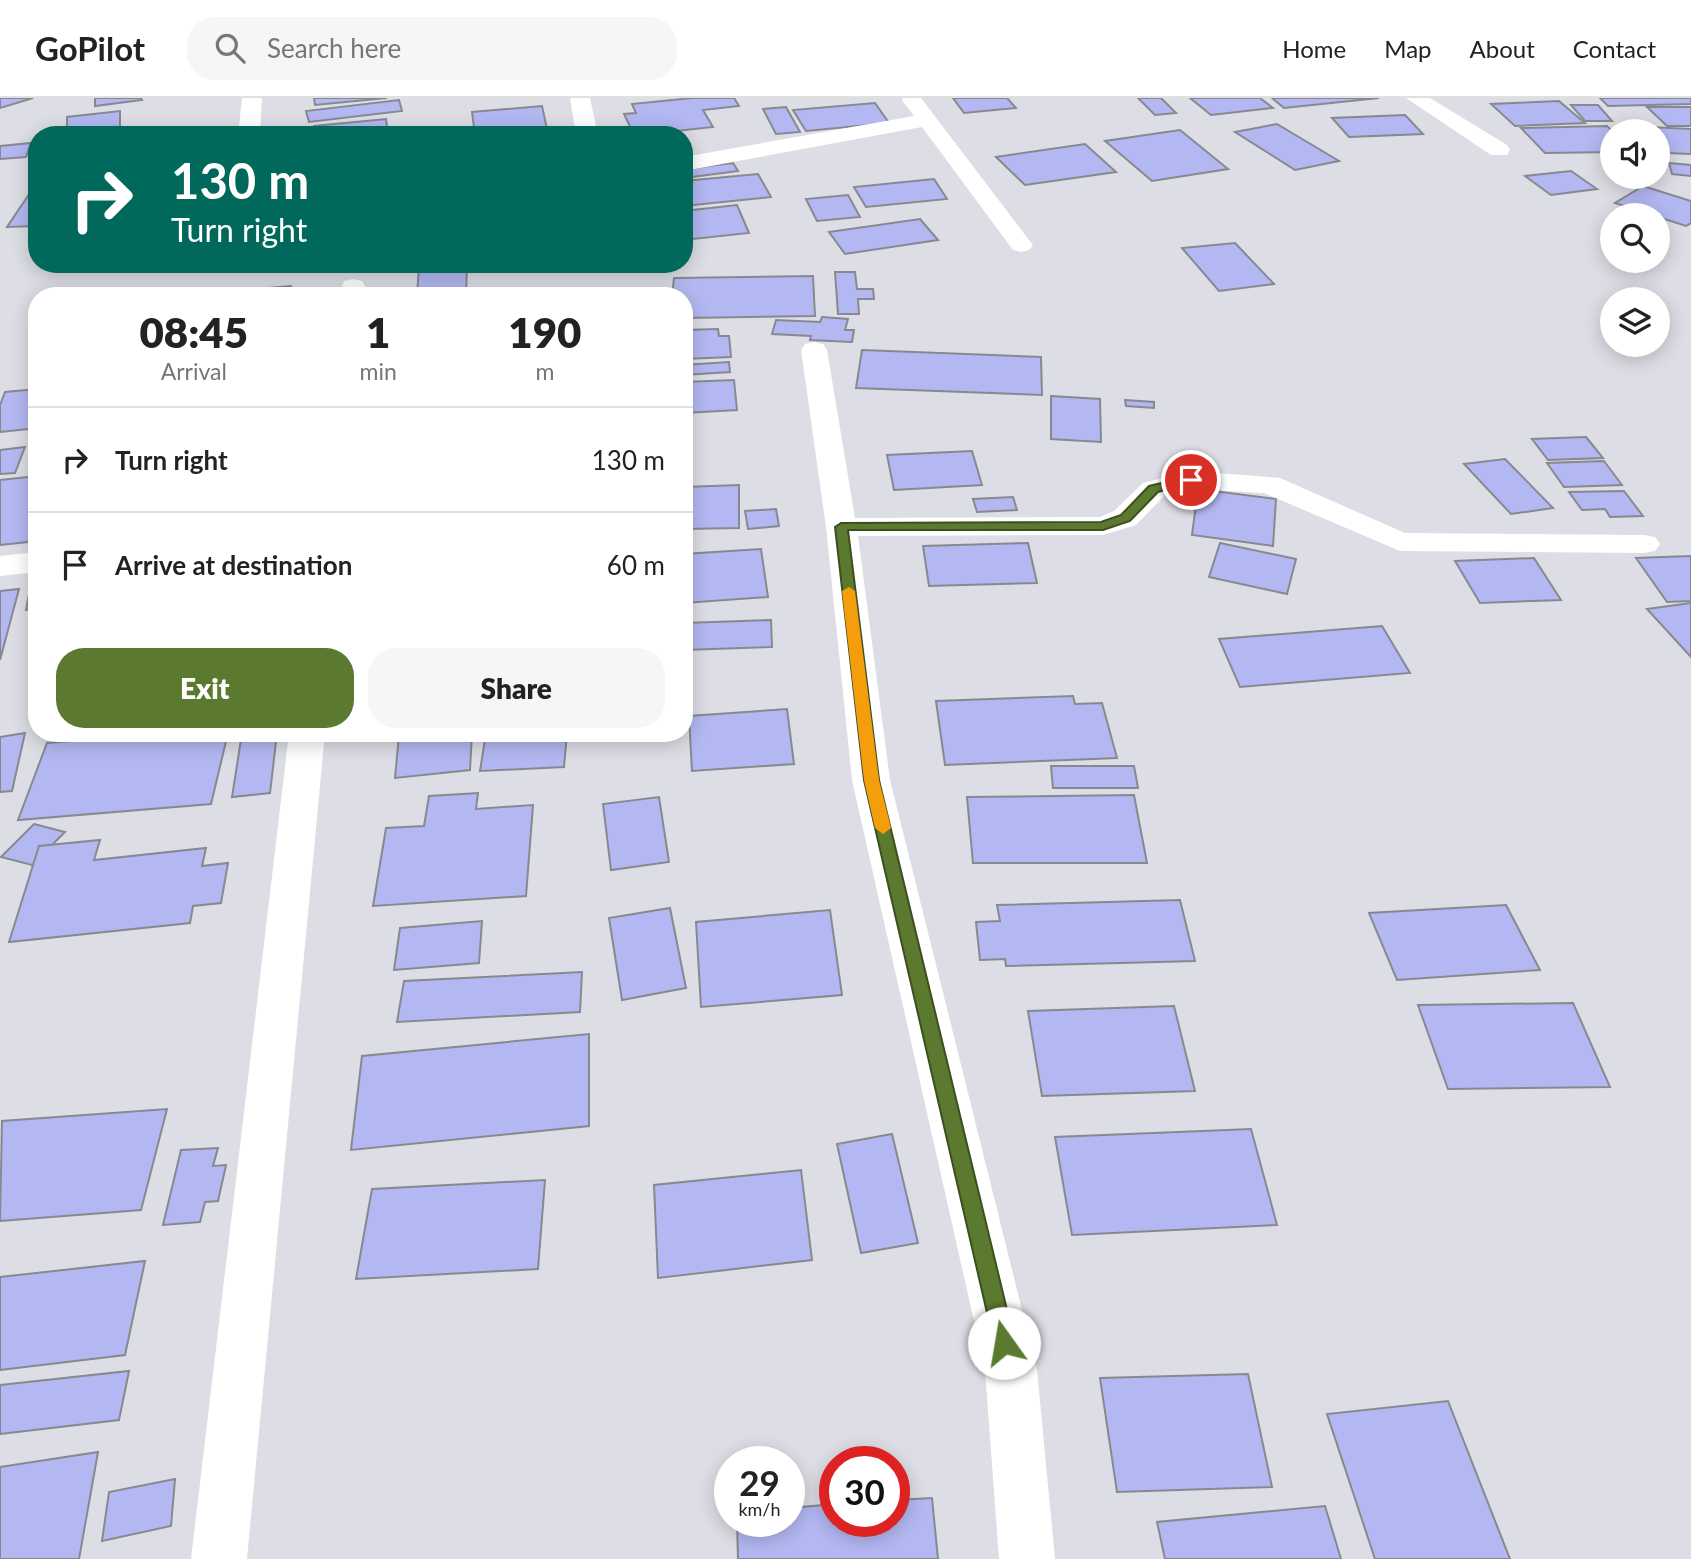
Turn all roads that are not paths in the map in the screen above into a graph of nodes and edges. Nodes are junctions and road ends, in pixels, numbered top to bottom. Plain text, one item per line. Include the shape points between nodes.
1 (252, 98) edge
2 (580, 98) edge
3 (911, 98) edge
4 (1416, 98) edge
5 (928, 120) junction
6 (250, 126) edge
7 (585, 126) edge
8 (1499, 150) dead end
9 (693, 163) edge
10 (1021, 245) dead end
11 (814, 350) dead end
12 (841, 527) junction
13 (1644, 544) dead end
14 (28, 563) edge
15 (0, 566) edge
16 (306, 742) edge
17 (219, 1559) edge
18 (1027, 1559) edge

1 - 6 street
2 - 7 street
3 - 5 street
4 - 8 street
5 - 9 street
5 - 10 street
11 - 12 street
12 - 13 street via 1103,526 1125,518 1154,489 1191,480 1269,484 1400,542
12 - 18 street via 872,780 1011,1370
14 - 15 street
16 - 17 street

